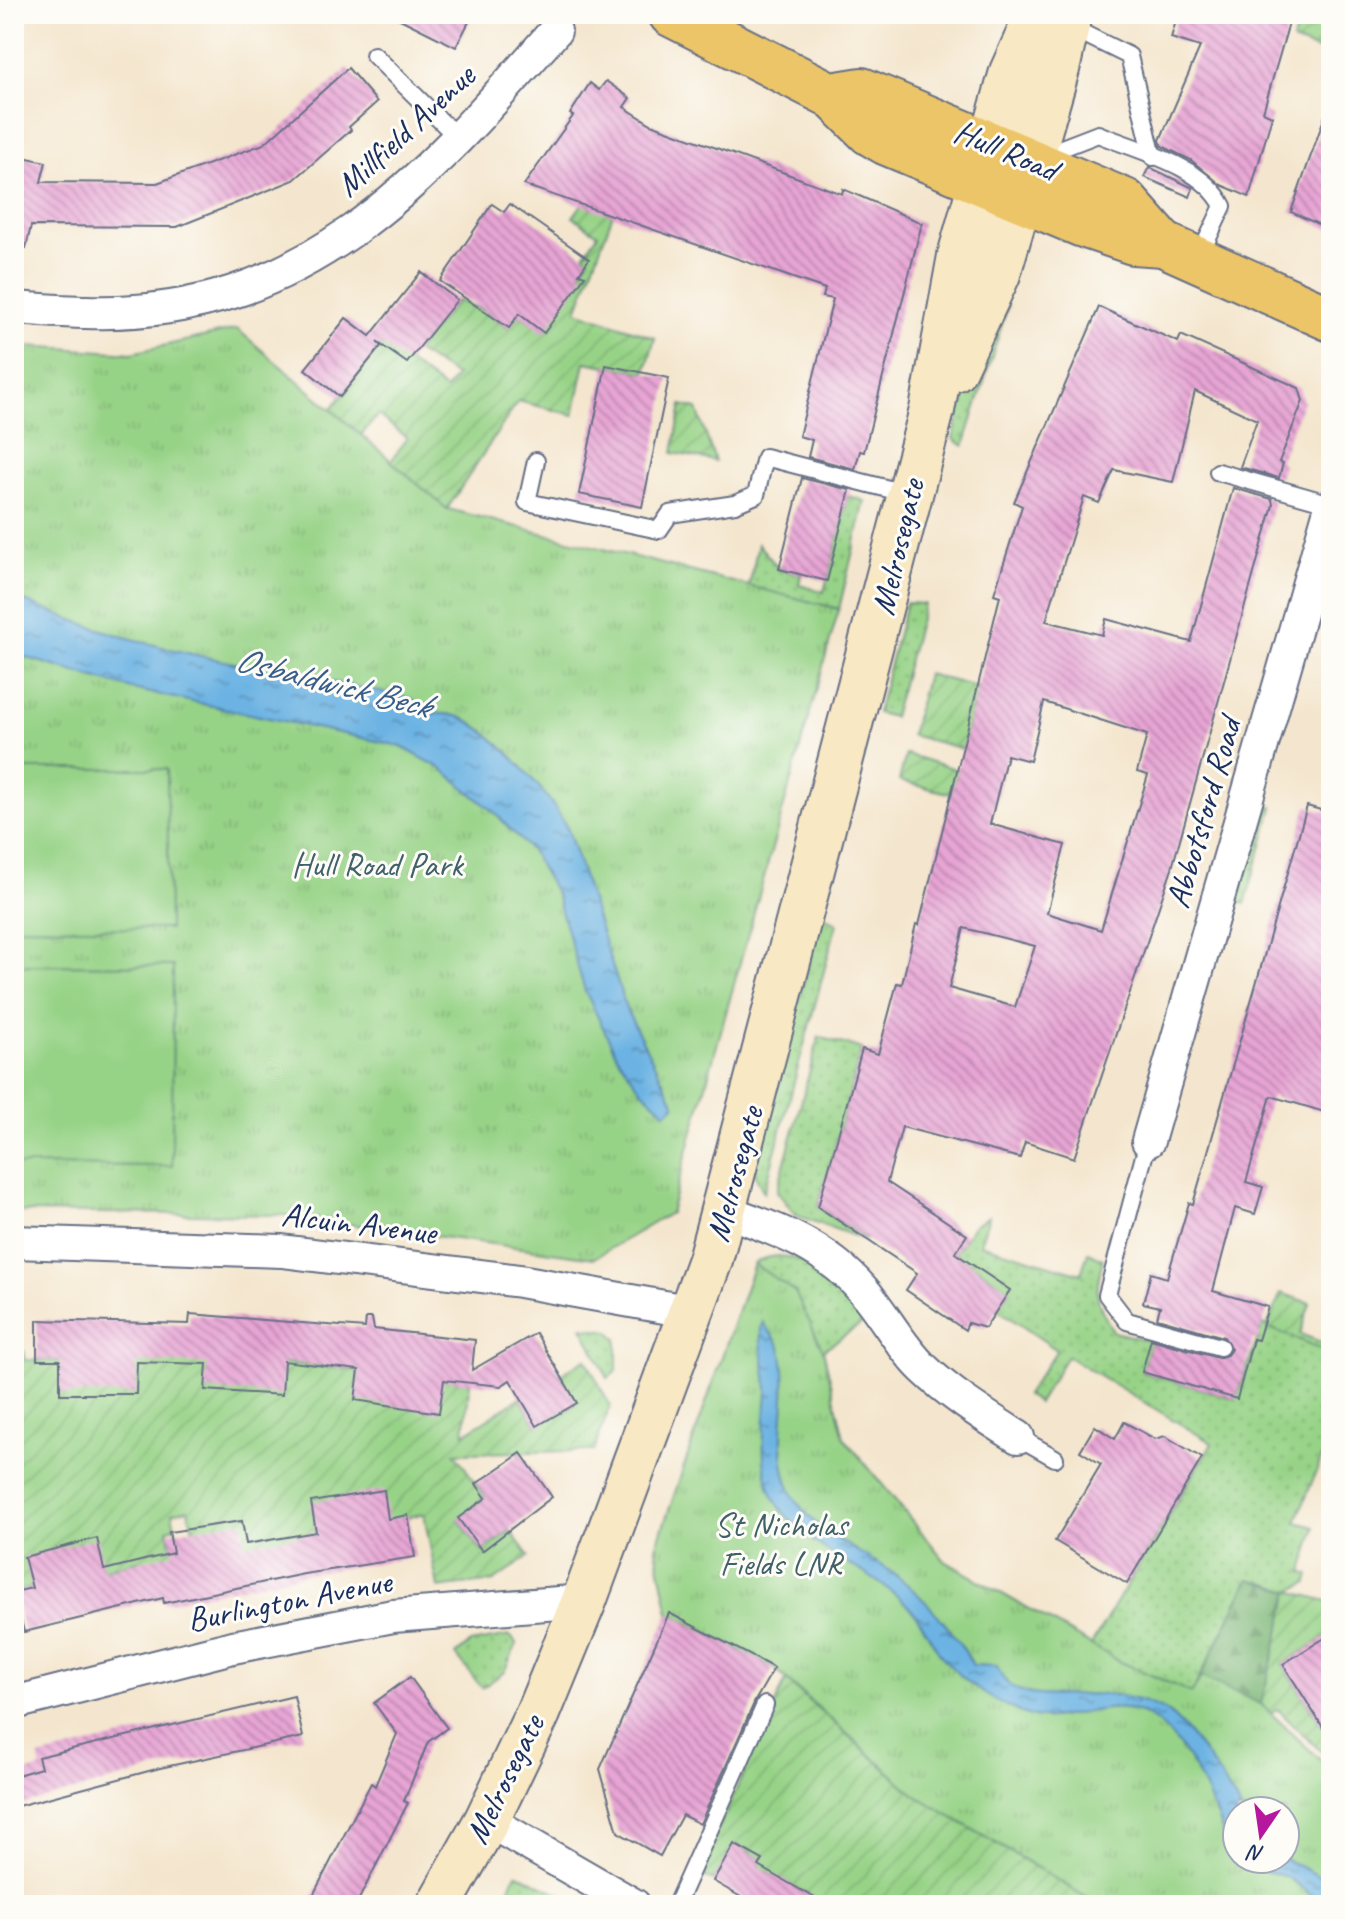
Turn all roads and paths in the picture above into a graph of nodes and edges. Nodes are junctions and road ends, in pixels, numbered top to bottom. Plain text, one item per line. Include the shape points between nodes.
1 (671, 14) edge
2 (1057, 18) edge
3 (555, 31) dead end
4 (374, 55) dead end
5 (460, 140) junction
6 (1153, 157) junction
7 (1001, 163) junction
8 (1020, 201) junction
9 (1181, 251) junction
10 (14, 307) edge
11 (1331, 319) edge
12 (932, 410) junction
13 (536, 461) dead end
14 (1218, 472) dead end
15 (910, 494) junction
16 (1331, 505) edge
17 (1148, 1141) joint
18 (725, 1211) junction
19 (14, 1242) edge
20 (692, 1312) junction
21 (1220, 1347) dead end
22 (1018, 1437) joint
23 (1055, 1458) dead end
24 (584, 1601) junction
25 (14, 1703) edge
26 (765, 1705) dead end
27 (487, 1820) junction
28 (439, 1905) edge
29 (634, 1905) edge
30 (676, 1905) edge

1 - 7 main road, Hull Road via 831,95 870,133
2 - 6 lane via 1129,56
2 - 7 street, Melrosegate via 1012,72
3 - 5 street, Millfield Avenue
4 - 5 lane
5 - 10 street, Millfield Avenue via 399,197 328,250 246,288 192,305 135,313
6 - 7 lane via 1098,134
6 - 9 lane via 1199,178 1215,190 1223,206
7 - 8 main road, Hull Road
7 - 9 main road, Hull Road via 1125,201
7 - 12 street, Melrosegate via 953,290
8 - 9 main road, Hull Road via 1133,242
8 - 12 street, Melrosegate via 993,286
9 - 11 main road, Hull Road
12 - 15 street, Melrosegate
13 - 15 lane via 527,502 659,530 670,514 735,504 756,495 765,457
14 - 16 lane
15 - 18 street, Melrosegate
16 - 17 street, Abbotsford Road
17 - 21 lane via 1107,1295 1127,1321
18 - 20 street, Melrosegate
18 - 22 street via 819,1250 861,1287 920,1366
19 - 20 street, Alcuin Avenue via 282,1251 520,1281
20 - 24 street, Melrosegate
22 - 23 lane
24 - 25 street, Burlington Avenue via 393,1616 233,1647
24 - 27 street, Melrosegate
26 - 30 lane
27 - 28 street, Melrosegate
27 - 29 street

